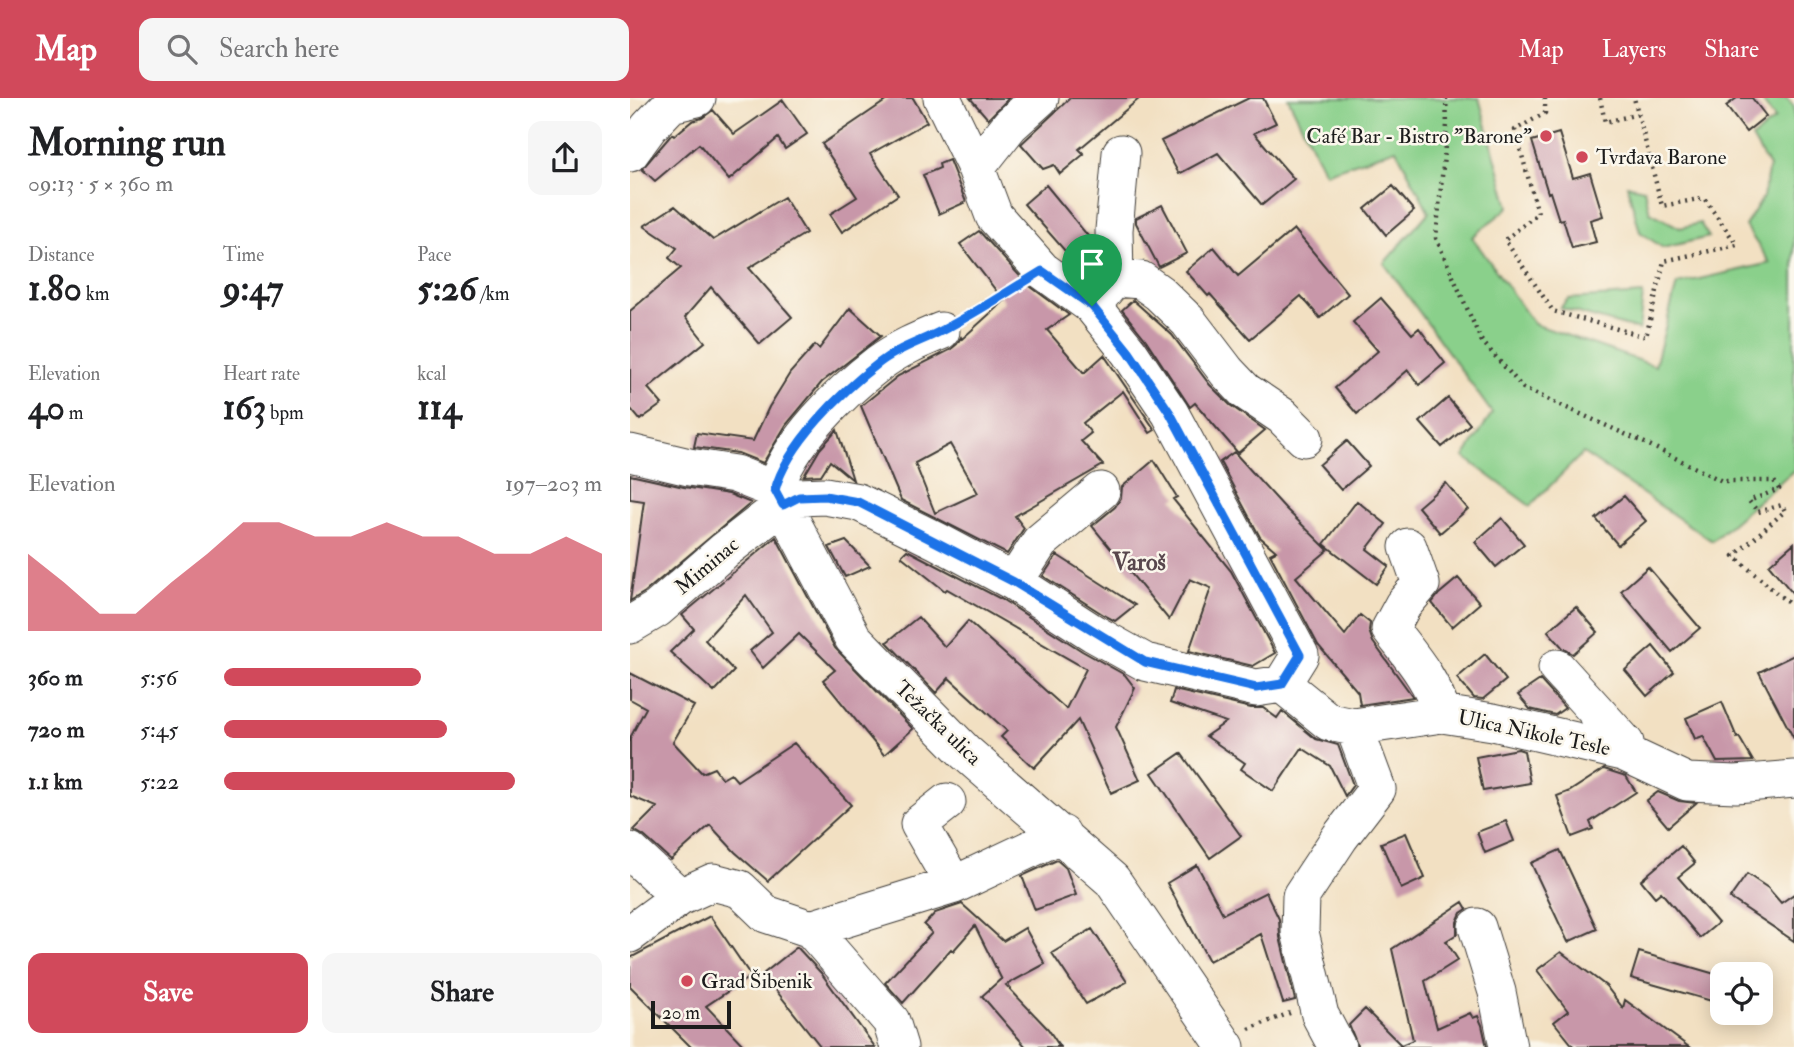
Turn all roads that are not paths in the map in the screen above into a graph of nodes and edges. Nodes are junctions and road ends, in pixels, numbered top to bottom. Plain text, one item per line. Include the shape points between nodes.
1 (942, 98) edge
2 (1040, 98) edge
3 (678, 100) edge
4 (630, 153) edge
5 (1121, 153) dead end
6 (976, 168) junction
7 (1115, 278) junction
8 (1092, 306) junction
9 (941, 331) road end
10 (1304, 438) dead end
11 (630, 453) edge
12 (1101, 491) dead end
13 (779, 498) junction
14 (1408, 547) dead end
15 (1014, 582) junction
16 (630, 625) edge
17 (1557, 668) dead end
18 (1282, 684) junction
19 (1442, 714) junction
20 (1354, 727) junction
21 (1623, 752) junction
22 (1794, 779) edge
23 (947, 802) dead end
24 (1062, 834) junction
25 (630, 851) edge
26 (954, 885) junction
27 (680, 897) junction
28 (1477, 927) dead end
29 (811, 929) junction
30 (630, 934) edge
31 (1224, 1044) edge
32 (899, 1047) edge
33 (1337, 1047) edge
34 (1508, 1047) edge

1 - 6 street
2 - 6 street via 1010,125
3 - 4 street
5 - 7 street
6 - 8 street via 994,216 1042,271
7 - 8 street
7 - 10 street via 1141,280 1159,293 1245,391
8 - 18 street via 1170,413 1300,655
9 - 13 street, Miminac via 879,363 823,413 794,451
11 - 13 street via 735,474
12 - 15 street via 1041,542
13 - 15 street via 825,496 858,502
13 - 16 street, Miminac via 657,609
13 - 24 street, Težačka ulica via 853,638 965,752
14 - 19 street via 1421,584 1390,629 1424,671
15 - 18 street via 1145,662 1256,688
17 - 21 street via 1625,743
18 - 20 street, Ulica Nikole Tesle via 1329,722
19 - 20 street, Ulica Nikole Tesle
19 - 21 street, Ulica Nikole Tesle
20 - 33 street via 1377,789 1301,896 1300,932 1320,1016
21 - 22 street, Ulica Nikole Tesle via 1687,782
23 - 26 street via 919,824
24 - 26 street
24 - 31 street, Težačka ulica via 1112,880
25 - 27 street
26 - 29 street
27 - 29 street via 713,882 740,889 766,914
27 - 30 street
28 - 34 street
29 - 32 street via 891,1021

